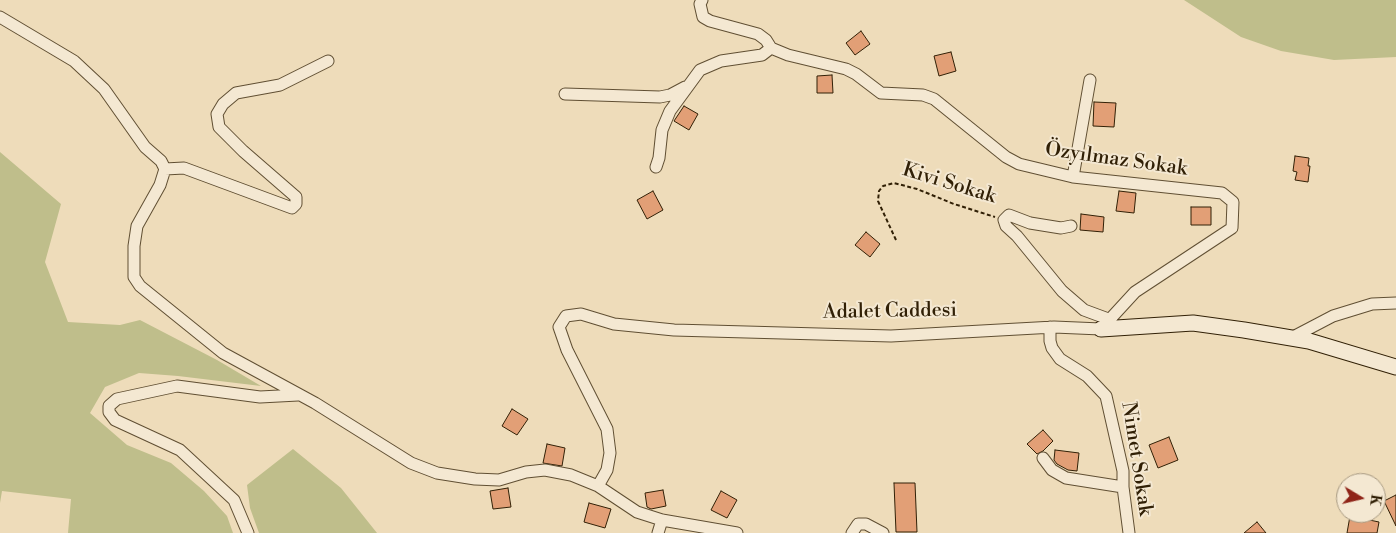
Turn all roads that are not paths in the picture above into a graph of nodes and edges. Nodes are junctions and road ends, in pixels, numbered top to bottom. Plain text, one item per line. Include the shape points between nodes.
1 (702, 0) edge
2 (0, 17) edge
3 (771, 48) junction
4 (328, 61) dead end
5 (1090, 80) dead end
6 (687, 86) junction
7 (565, 94) dead end
8 (656, 167) dead end
9 (164, 170) junction
10 (1073, 177) junction
11 (1070, 226) dead end
12 (1396, 303) edge
13 (1106, 324) junction
14 (1050, 327) junction
15 (1291, 338) junction
16 (1396, 367) edge
17 (300, 395) junction
18 (1043, 458) dead end
19 (598, 486) junction
20 (1123, 487) junction
21 (662, 520) junction
22 (248, 533) edge
23 (658, 533) edge
24 (737, 533) edge
25 (852, 533) edge
26 (883, 533) edge
27 (1129, 533) edge

1 - 3 street via 703,17 758,34
2 - 9 street via 74,61 104,89 145,146 161,161
3 - 6 street via 762,55 711,64 700,70
3 - 10 street, Özyılmaz Sokak via 846,69 881,93 923,95 934,99 1006,157 1019,164
4 - 9 street via 280,85 236,93 217,114 219,127 296,198 292,208 184,168
5 - 10 street
6 - 7 street via 660,97
6 - 8 street via 662,130 660,158
9 - 17 street via 160,186 137,226 134,277 140,286 223,353
10 - 13 street, Özyılmaz Sokak via 1222,193 1233,202 1232,228 1135,292
11 - 13 street, Kivi Sokak via 1061,228 1030,223 1009,216 1004,220 1062,290
12 - 15 street via 1372,304 1333,316
13 - 14 street, Adalet Caddesi
13 - 15 street, Adalet Caddesi via 1193,323
14 - 19 street, Adalet Caddesi via 891,336 674,330 614,324 581,314 566,316 559,327 567,350 607,429 610,453 607,470
14 - 20 street, Nimet Sokak via 1052,348 1060,358 1087,376 1106,396 1123,471
15 - 16 street, Adalet Caddesi
17 - 19 street via 412,463 437,473 500,480 545,470 571,475
17 - 22 street via 260,397 177,386 117,399 109,406 115,420 180,450 234,500
18 - 20 street via 1052,470 1066,478
19 - 21 street via 637,512
20 - 27 street, Nimet Sokak
21 - 23 street
21 - 24 street
25 - 26 street via 858,524 866,524

